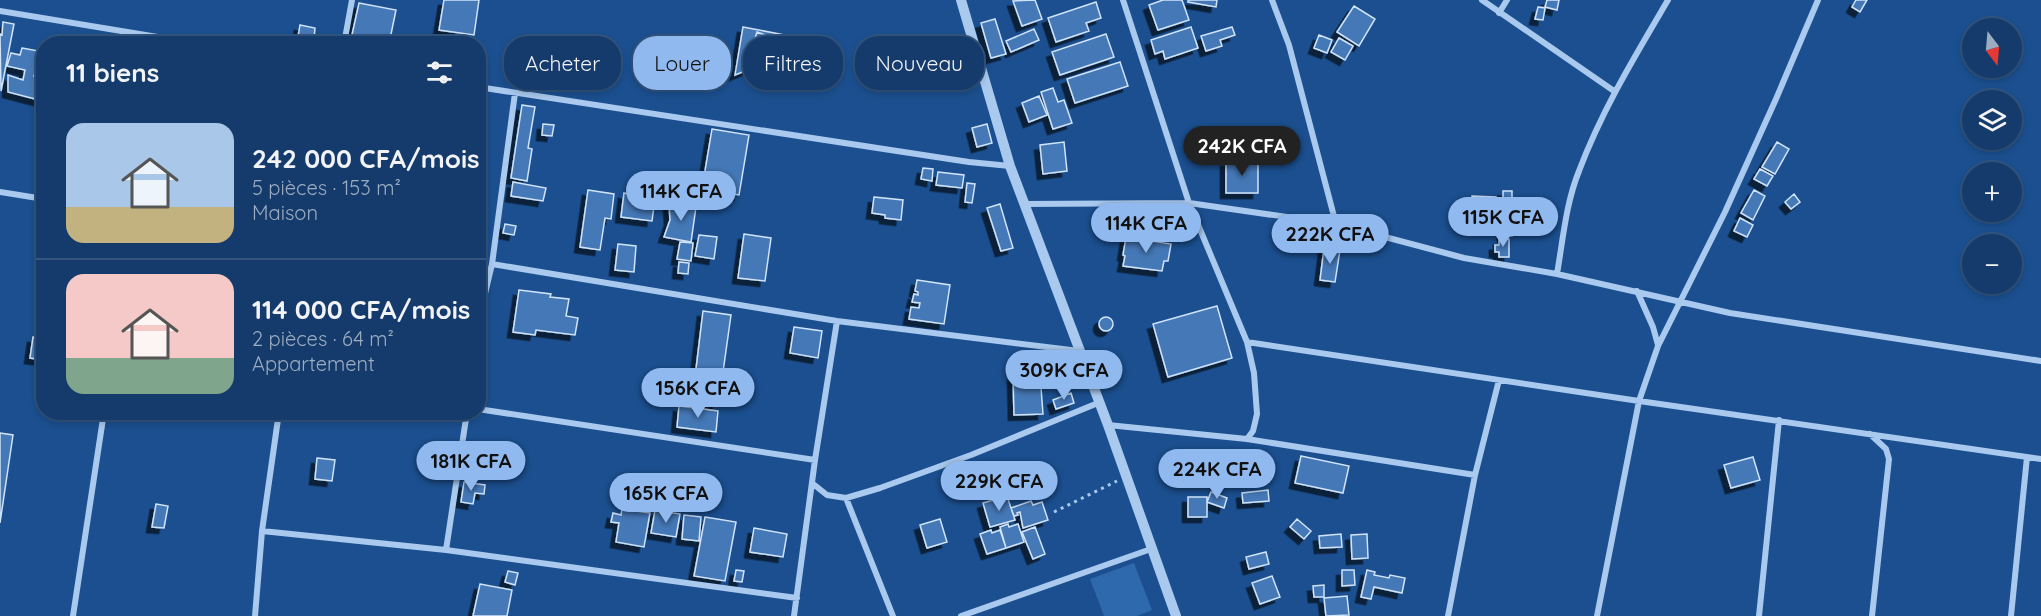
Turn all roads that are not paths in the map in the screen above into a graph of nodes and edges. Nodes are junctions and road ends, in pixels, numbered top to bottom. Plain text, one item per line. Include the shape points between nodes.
1 (352, 0) edge
2 (961, 0) edge
3 (1123, 0) edge
4 (1272, 0) edge
5 (1482, 0) edge
6 (1507, 0) edge
7 (1668, 0) edge
8 (1818, 0) edge
9 (0, 11) edge
10 (1499, 13) junction
11 (152, 36) edge
12 (345, 36) edge
13 (486, 88) edge
14 (1614, 91) junction
15 (515, 93) junction
16 (1010, 166) junction
17 (0, 192) edge
18 (36, 198) edge
19 (1190, 203) junction
20 (1024, 204) junction
21 (1336, 224) junction
22 (492, 264) junction
23 (1557, 274) junction
24 (486, 289) edge
25 (1637, 291) junction
26 (1681, 301) junction
27 (837, 321) junction
28 (1247, 342) junction
29 (1658, 346) junction
30 (1078, 351) junction
31 (2041, 361) edge
32 (1499, 380) junction
33 (1639, 401) junction
34 (1098, 403) junction
35 (486, 411) edge
36 (103, 420) edge
37 (278, 420) edge
38 (465, 420) edge
39 (1779, 420) junction
40 (1108, 424) junction
41 (1870, 434) junction
42 (1247, 439) junction
43 (2027, 457) junction
44 (2041, 459) edge
45 (815, 460) junction
46 (1475, 475) junction
47 (812, 483) junction
48 (846, 498) junction
49 (262, 531) junction
50 (1151, 549) junction
51 (446, 550) junction
52 (797, 598) junction
53 (73, 616) edge
54 (255, 616) edge
55 (794, 616) edge
56 (893, 616) edge
57 (961, 616) edge
58 (1176, 616) edge
59 (1448, 616) edge
60 (1597, 616) edge
61 (1759, 616) edge
62 (1872, 616) edge
63 (2011, 616) edge

1 - 12 street
2 - 16 street
3 - 19 street
4 - 21 street via 1289,45
5 - 10 street
6 - 10 street
7 - 14 street
8 - 26 street via 1772,109
9 - 11 street
10 - 14 street
13 - 15 street
14 - 23 street via 1579,172
15 - 16 street
15 - 22 street
16 - 20 street
17 - 18 street
19 - 20 street
19 - 21 street
19 - 28 street
20 - 30 street
21 - 23 street via 1464,258
22 - 24 street
22 - 27 street
23 - 25 street
25 - 26 street
25 - 29 street
26 - 29 street
26 - 31 street via 1742,315
27 - 30 street
27 - 45 street
28 - 32 street
28 - 42 street via 1257,414
29 - 33 street
30 - 34 street
32 - 33 street
32 - 46 street
33 - 39 street
33 - 60 street
34 - 40 street
34 - 48 street via 971,455
35 - 45 street
36 - 53 street
37 - 49 street
38 - 51 street
39 - 41 street
39 - 61 street
40 - 42 street
40 - 50 street
41 - 43 street
41 - 62 street via 1886,449 1889,459
42 - 46 street
43 - 44 street
43 - 63 street
45 - 47 street
46 - 59 street
47 - 48 street via 827,495
47 - 52 street
48 - 56 street
49 - 51 street
49 - 54 street
50 - 57 street
50 - 58 street
51 - 52 street
52 - 55 street

